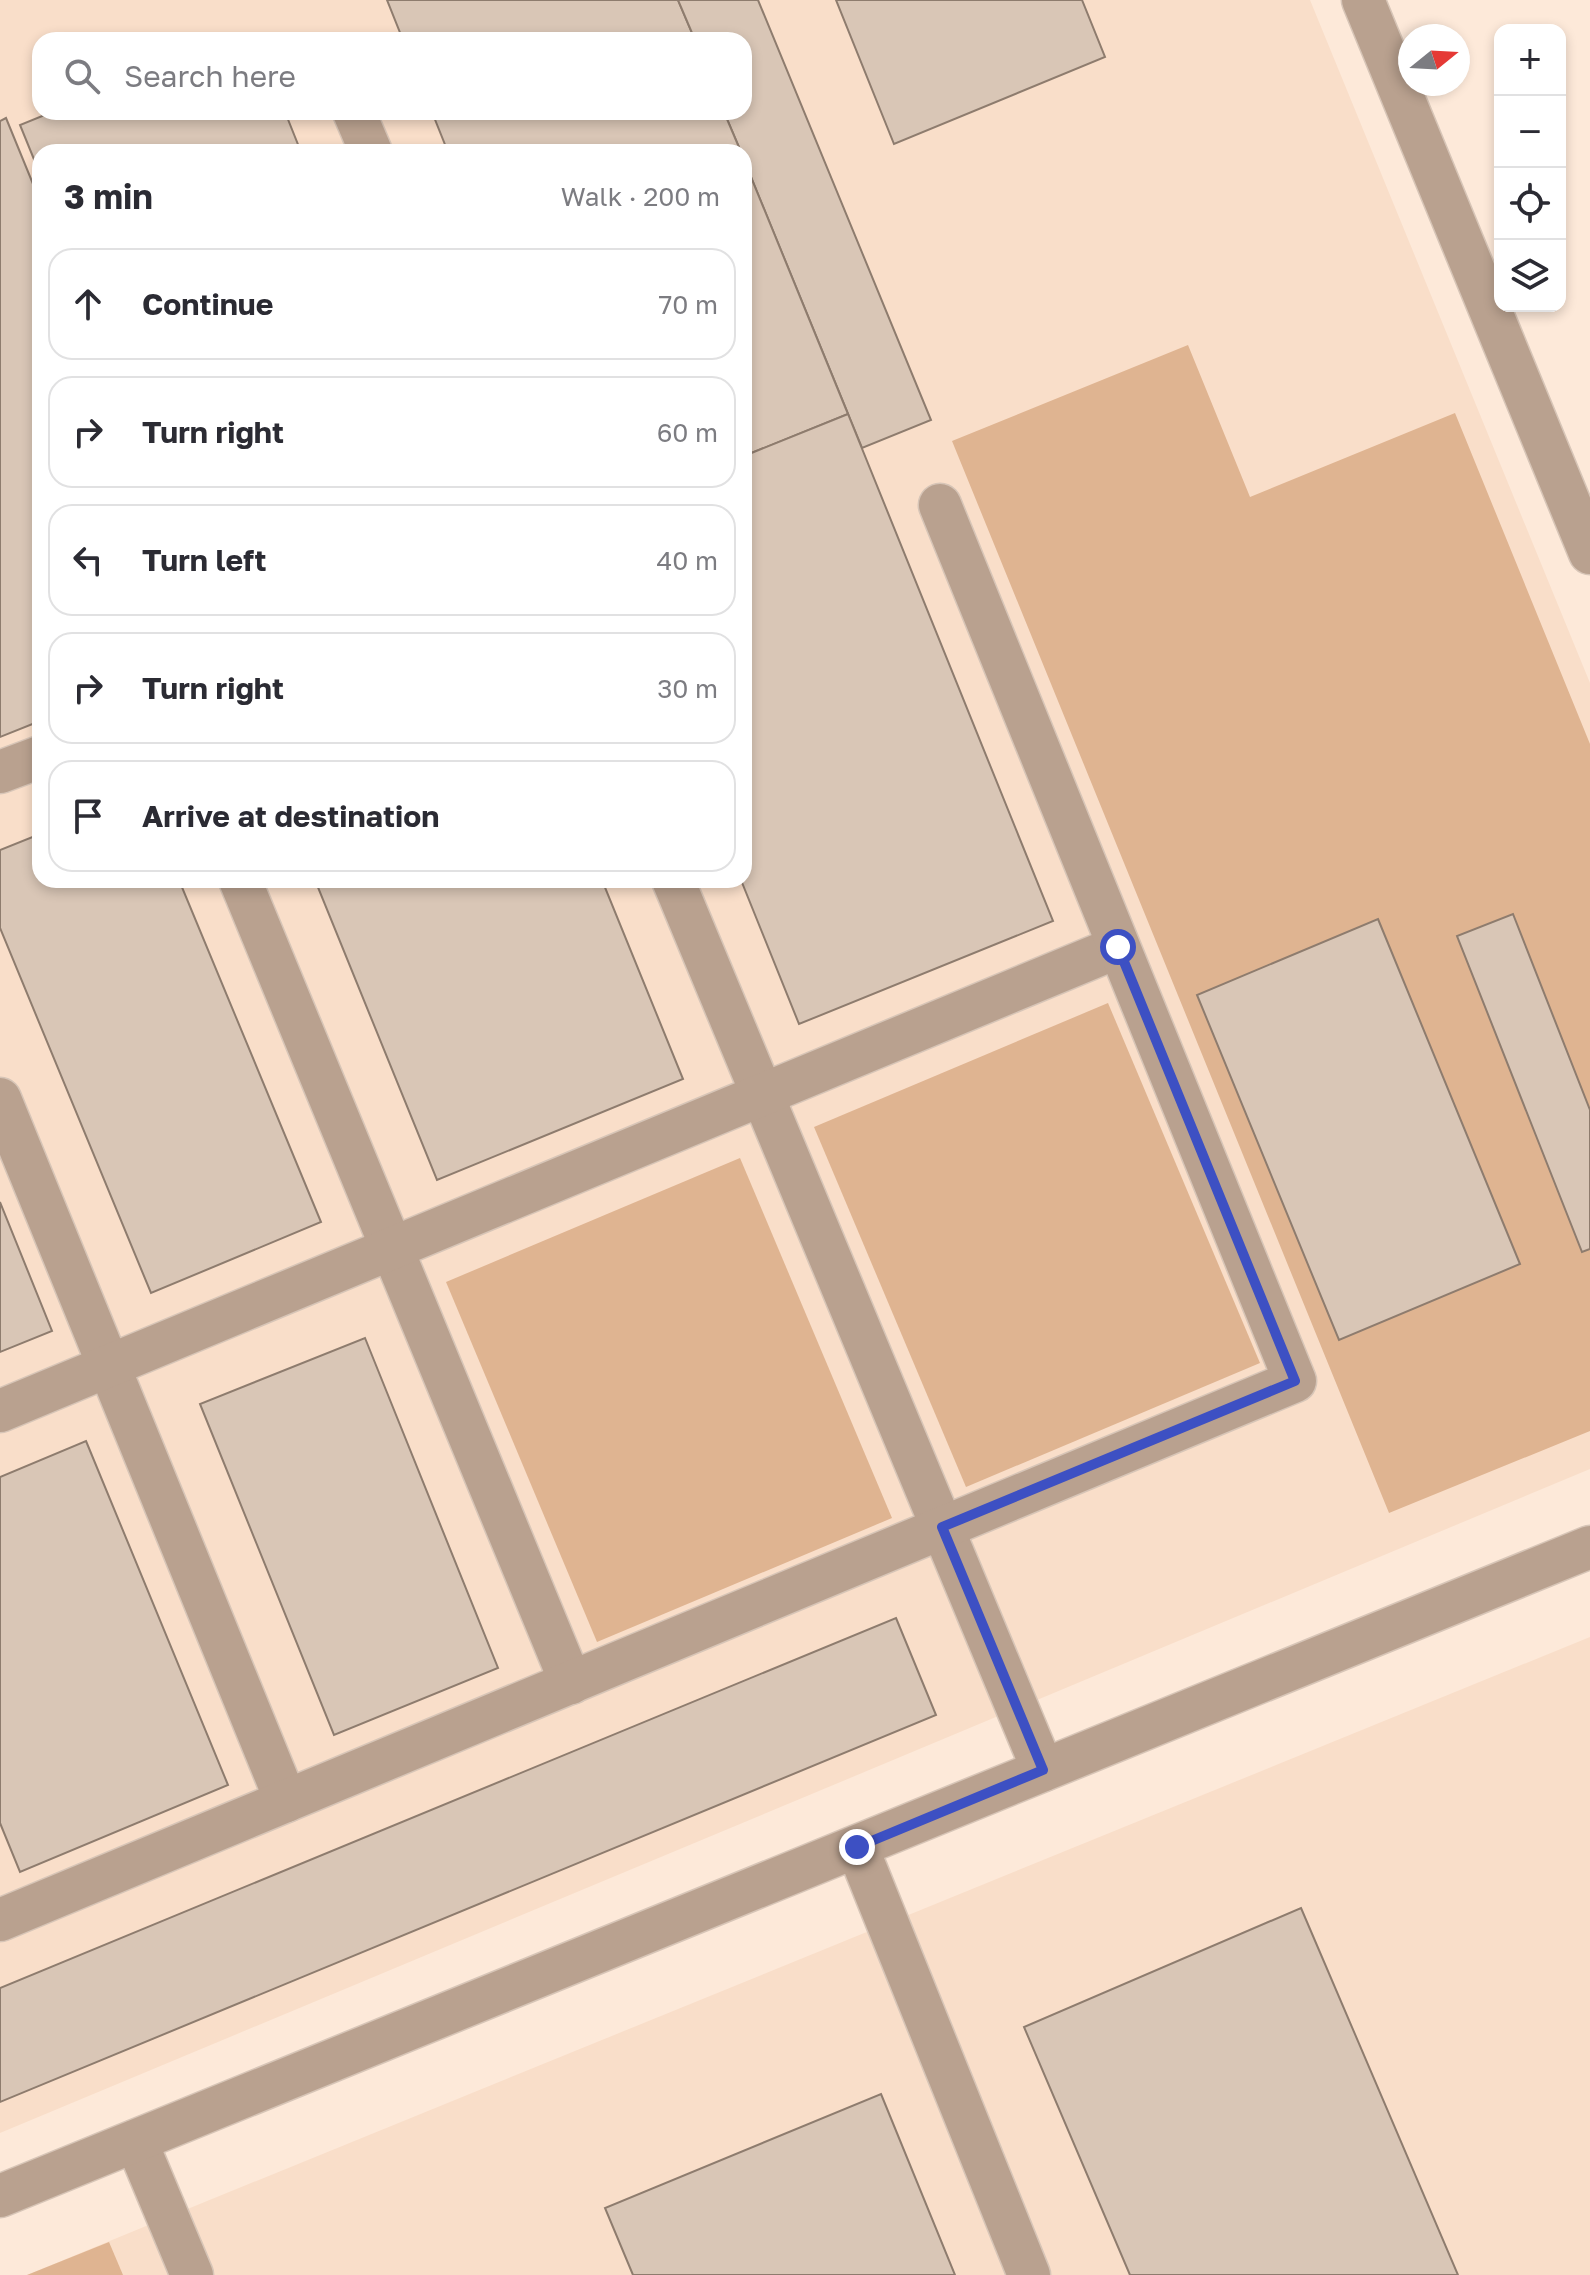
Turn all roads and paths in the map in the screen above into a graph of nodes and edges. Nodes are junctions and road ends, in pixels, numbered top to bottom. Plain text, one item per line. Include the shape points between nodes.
1 (1363, 0) edge
2 (357, 120) edge
3 (368, 144) edge
4 (940, 505) dead end
5 (1590, 553) edge
6 (32, 760) edge
7 (0, 772) edge
8 (243, 888) edge
9 (676, 888) edge
10 (1118, 947) junction
11 (762, 1095) junction
12 (0, 1099) edge
13 (392, 1248) junction
14 (109, 1366) junction
15 (0, 1411) edge
16 (942, 1527) junction
17 (1590, 1547) edge
18 (571, 1683) junction
19 (1043, 1770) junction
20 (286, 1801) junction
21 (857, 1847) junction
22 (0, 1920) edge
23 (136, 2141) junction
24 (0, 2196) edge
25 (192, 2275) edge
26 (1029, 2275) edge

1 - 5 street
2 - 3 street
4 - 10 street
6 - 7 street
8 - 13 street
9 - 11 street
10 - 11 street
10 - 16 street via 1295,1381
11 - 13 street
11 - 16 street
12 - 14 street
13 - 14 street
13 - 18 street
14 - 15 street
14 - 20 street
16 - 18 street
16 - 19 street
17 - 19 street
18 - 20 street
19 - 21 street
20 - 22 street
21 - 23 street
21 - 26 street
23 - 24 street
23 - 25 street

